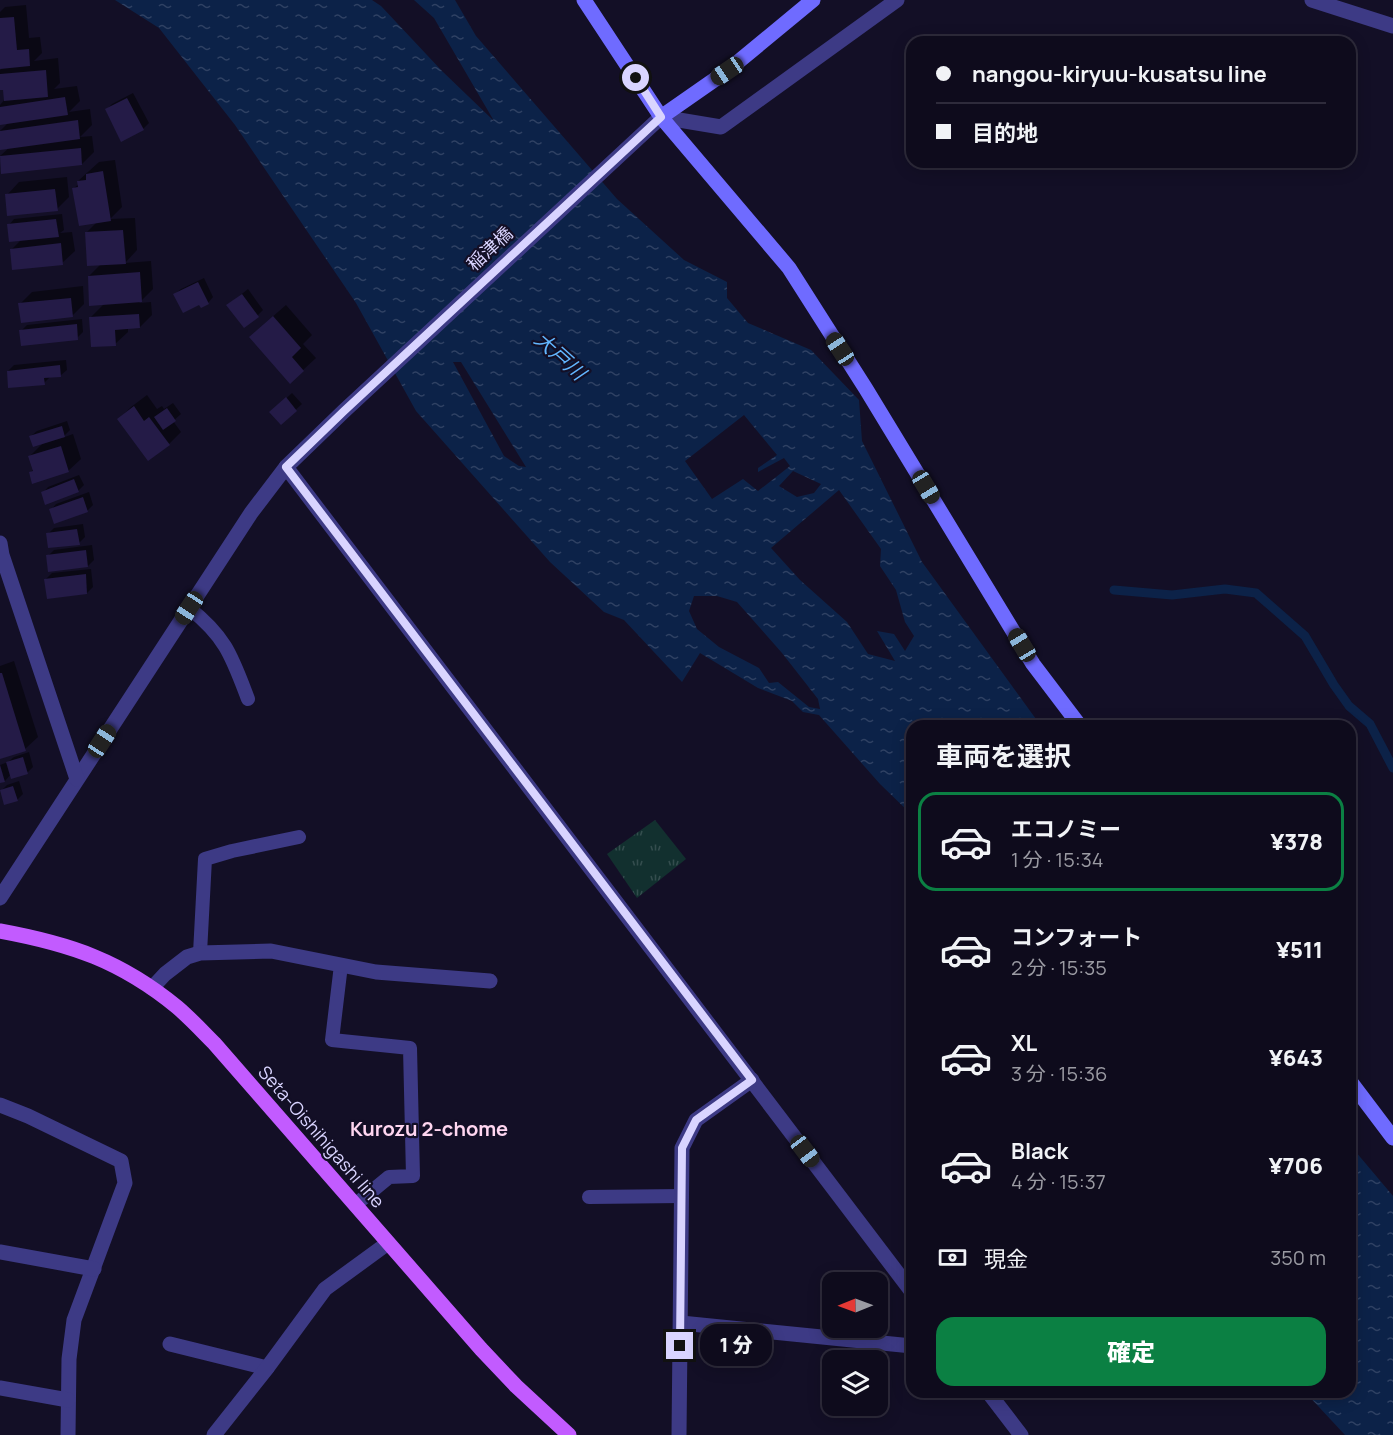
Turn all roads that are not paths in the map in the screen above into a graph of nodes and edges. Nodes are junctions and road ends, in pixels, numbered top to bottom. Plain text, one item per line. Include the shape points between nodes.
1 (584, 0) edge
2 (813, 0) edge
3 (897, 0) edge
4 (1312, 0) edge
5 (1393, 26) edge
6 (656, 122) junction
7 (286, 467) junction
8 (1, 551) edge
9 (189, 608) junction
10 (248, 699) dead end
11 (1075, 720) edge
12 (77, 779) junction
13 (299, 837) dead end
14 (0, 898) edge
15 (0, 932) edge
16 (200, 953) junction
17 (341, 965) junction
18 (490, 981) dead end
19 (152, 988) junction
20 (752, 1080) junction
21 (1356, 1089) edge
22 (0, 1105) edge
23 (1393, 1138) edge
24 (682, 1196) junction
25 (589, 1197) dead end
26 (355, 1205) junction
27 (388, 1243) junction
28 (0, 1252) edge
29 (94, 1269) junction
30 (906, 1284) edge
31 (681, 1323) junction
32 (170, 1344) dead end
33 (906, 1345) edge
34 (267, 1368) junction
35 (0, 1388) edge
36 (993, 1398) edge
37 (68, 1400) junction
38 (68, 1435) edge
39 (214, 1435) edge
40 (569, 1435) edge
41 (679, 1435) edge
42 (1021, 1435) edge

1 - 6 main road
2 - 6 main road via 727,71
3 - 6 street via 721,128
4 - 5 street
6 - 7 street, 稲津橋
6 - 11 main road via 789,268 1033,664
7 - 9 street, 稲津橋
7 - 20 street
8 - 12 street
9 - 10 lane via 209,624 231,655
9 - 12 street, 稲津橋
12 - 14 street, 稲津橋
13 - 16 lane via 206,859
15 - 19 main road, Seta-Oishihigashi line via 71,947 106,960
16 - 17 street via 271,951
16 - 19 street via 188,957
17 - 18 street via 376,972
17 - 26 lane via 332,1040 410,1048 413,1176 389,1177
19 - 26 main road, Seta-Oishihigashi line via 214,1043
20 - 24 street via 696,1120 682,1148
20 - 30 street
21 - 23 main road
22 - 29 street via 122,1161 125,1183
24 - 25 lane
24 - 31 street
26 - 27 main road, Seta-Oishihigashi line
27 - 34 street via 325,1289
27 - 40 main road, Seta-Oishihigashi line via 481,1349
28 - 29 street
29 - 37 street via 74,1320
31 - 33 street
31 - 41 street
32 - 34 street
34 - 39 street
35 - 37 street
36 - 42 street
37 - 38 street

